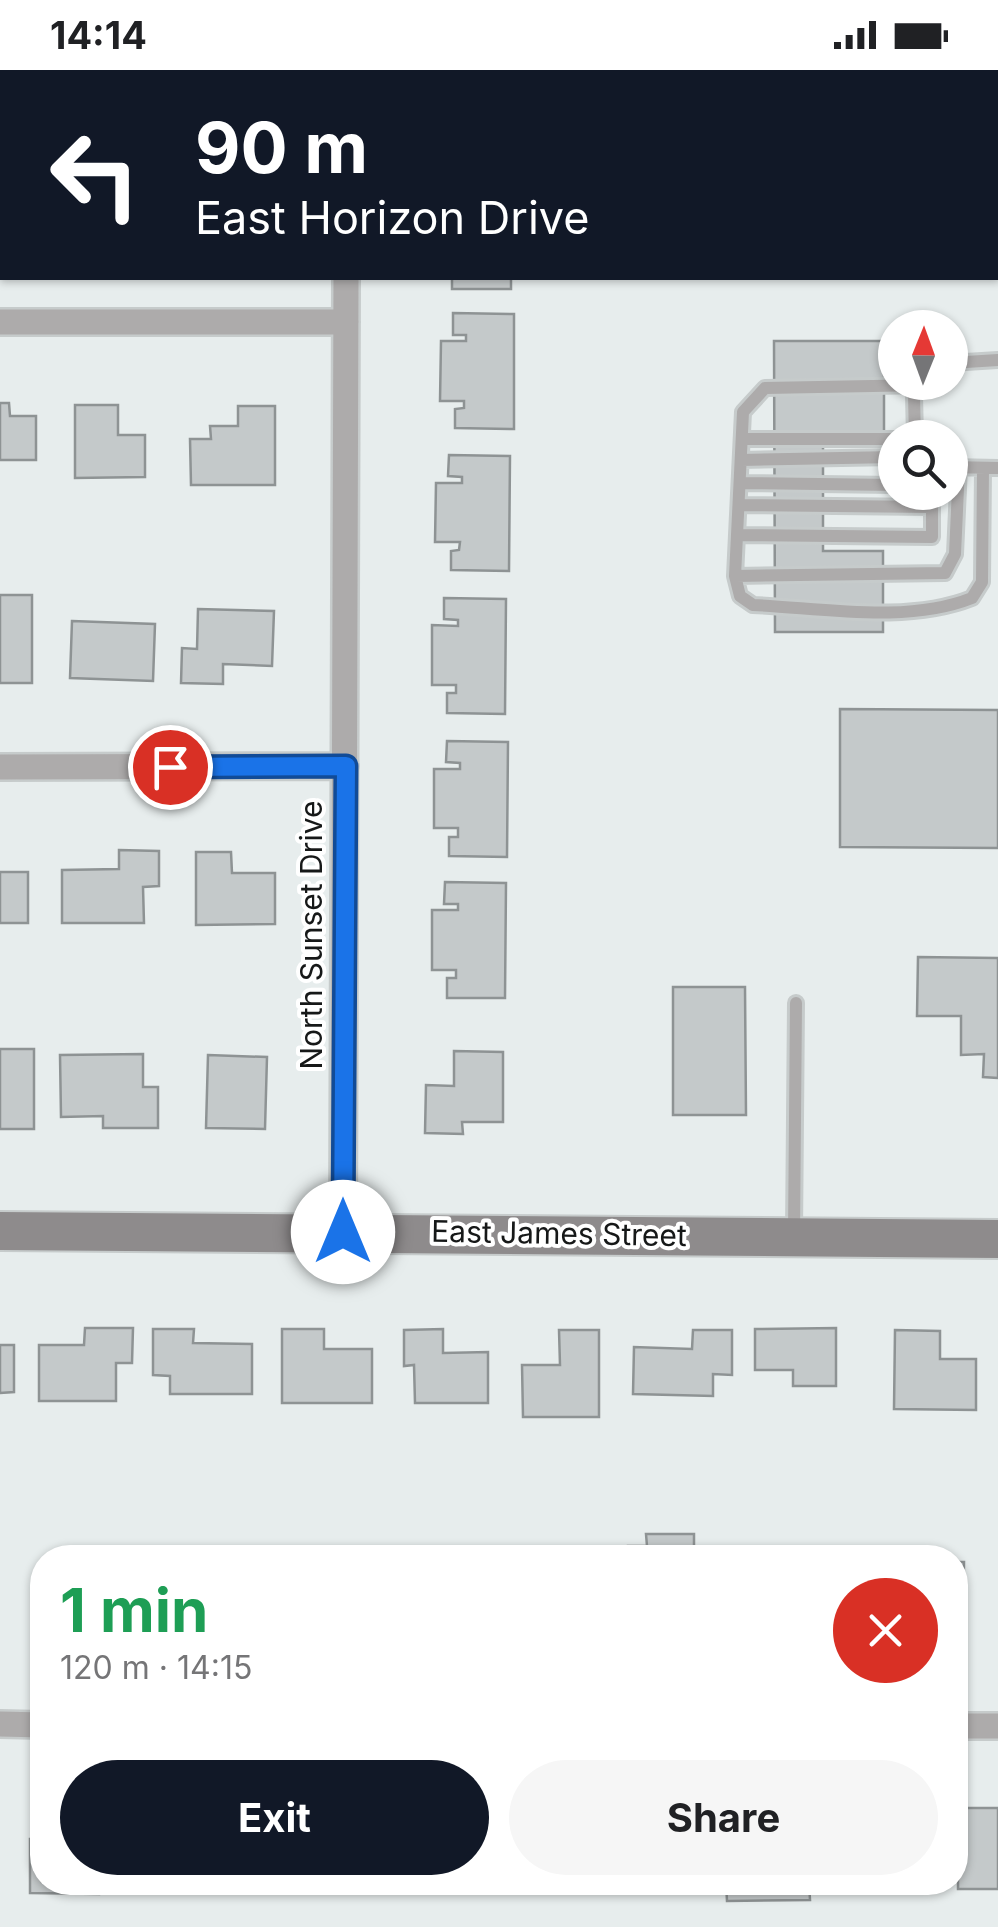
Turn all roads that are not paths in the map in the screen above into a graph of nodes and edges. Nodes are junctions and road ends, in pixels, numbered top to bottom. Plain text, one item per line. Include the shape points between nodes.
1 (346, 280) edge
2 (0, 322) edge
3 (346, 322) junction
4 (998, 360) edge
5 (968, 362) edge
6 (878, 385) edge
7 (742, 439) junction
8 (878, 439) edge
9 (878, 457) edge
10 (741, 460) junction
11 (968, 467) edge
12 (983, 468) junction
13 (998, 468) edge
14 (740, 483) junction
15 (878, 485) edge
16 (878, 501) edge
17 (739, 505) junction
18 (932, 510) edge
19 (954, 510) edge
20 (738, 535) junction
21 (735, 576) junction
22 (346, 766) junction
23 (0, 767) edge
24 (796, 1004) dead end
25 (0, 1231) edge
26 (343, 1232) junction
27 (794, 1237) junction
28 (998, 1238) edge
29 (0, 1724) edge
30 (30, 1724) edge
31 (968, 1726) edge
32 (998, 1726) edge

1 - 3 street, North Sunset Drive
2 - 3 street
3 - 22 street, North Sunset Drive
4 - 5 lane
6 - 7 lane via 765,388 743,412
7 - 8 lane
7 - 10 lane
9 - 10 lane
10 - 14 lane
11 - 12 lane
12 - 13 lane
12 - 21 lane via 982,582 972,598 926,609 753,605 740,596
14 - 15 lane
14 - 17 lane
16 - 17 lane
17 - 20 lane
18 - 20 lane via 932,537
19 - 21 lane via 955,554 945,573
20 - 21 lane
22 - 23 street
22 - 26 street, North Sunset Drive
24 - 27 lane
25 - 26 street, East James Street
26 - 27 street, East James Street
27 - 28 street, East James Street
29 - 30 street
31 - 32 street

